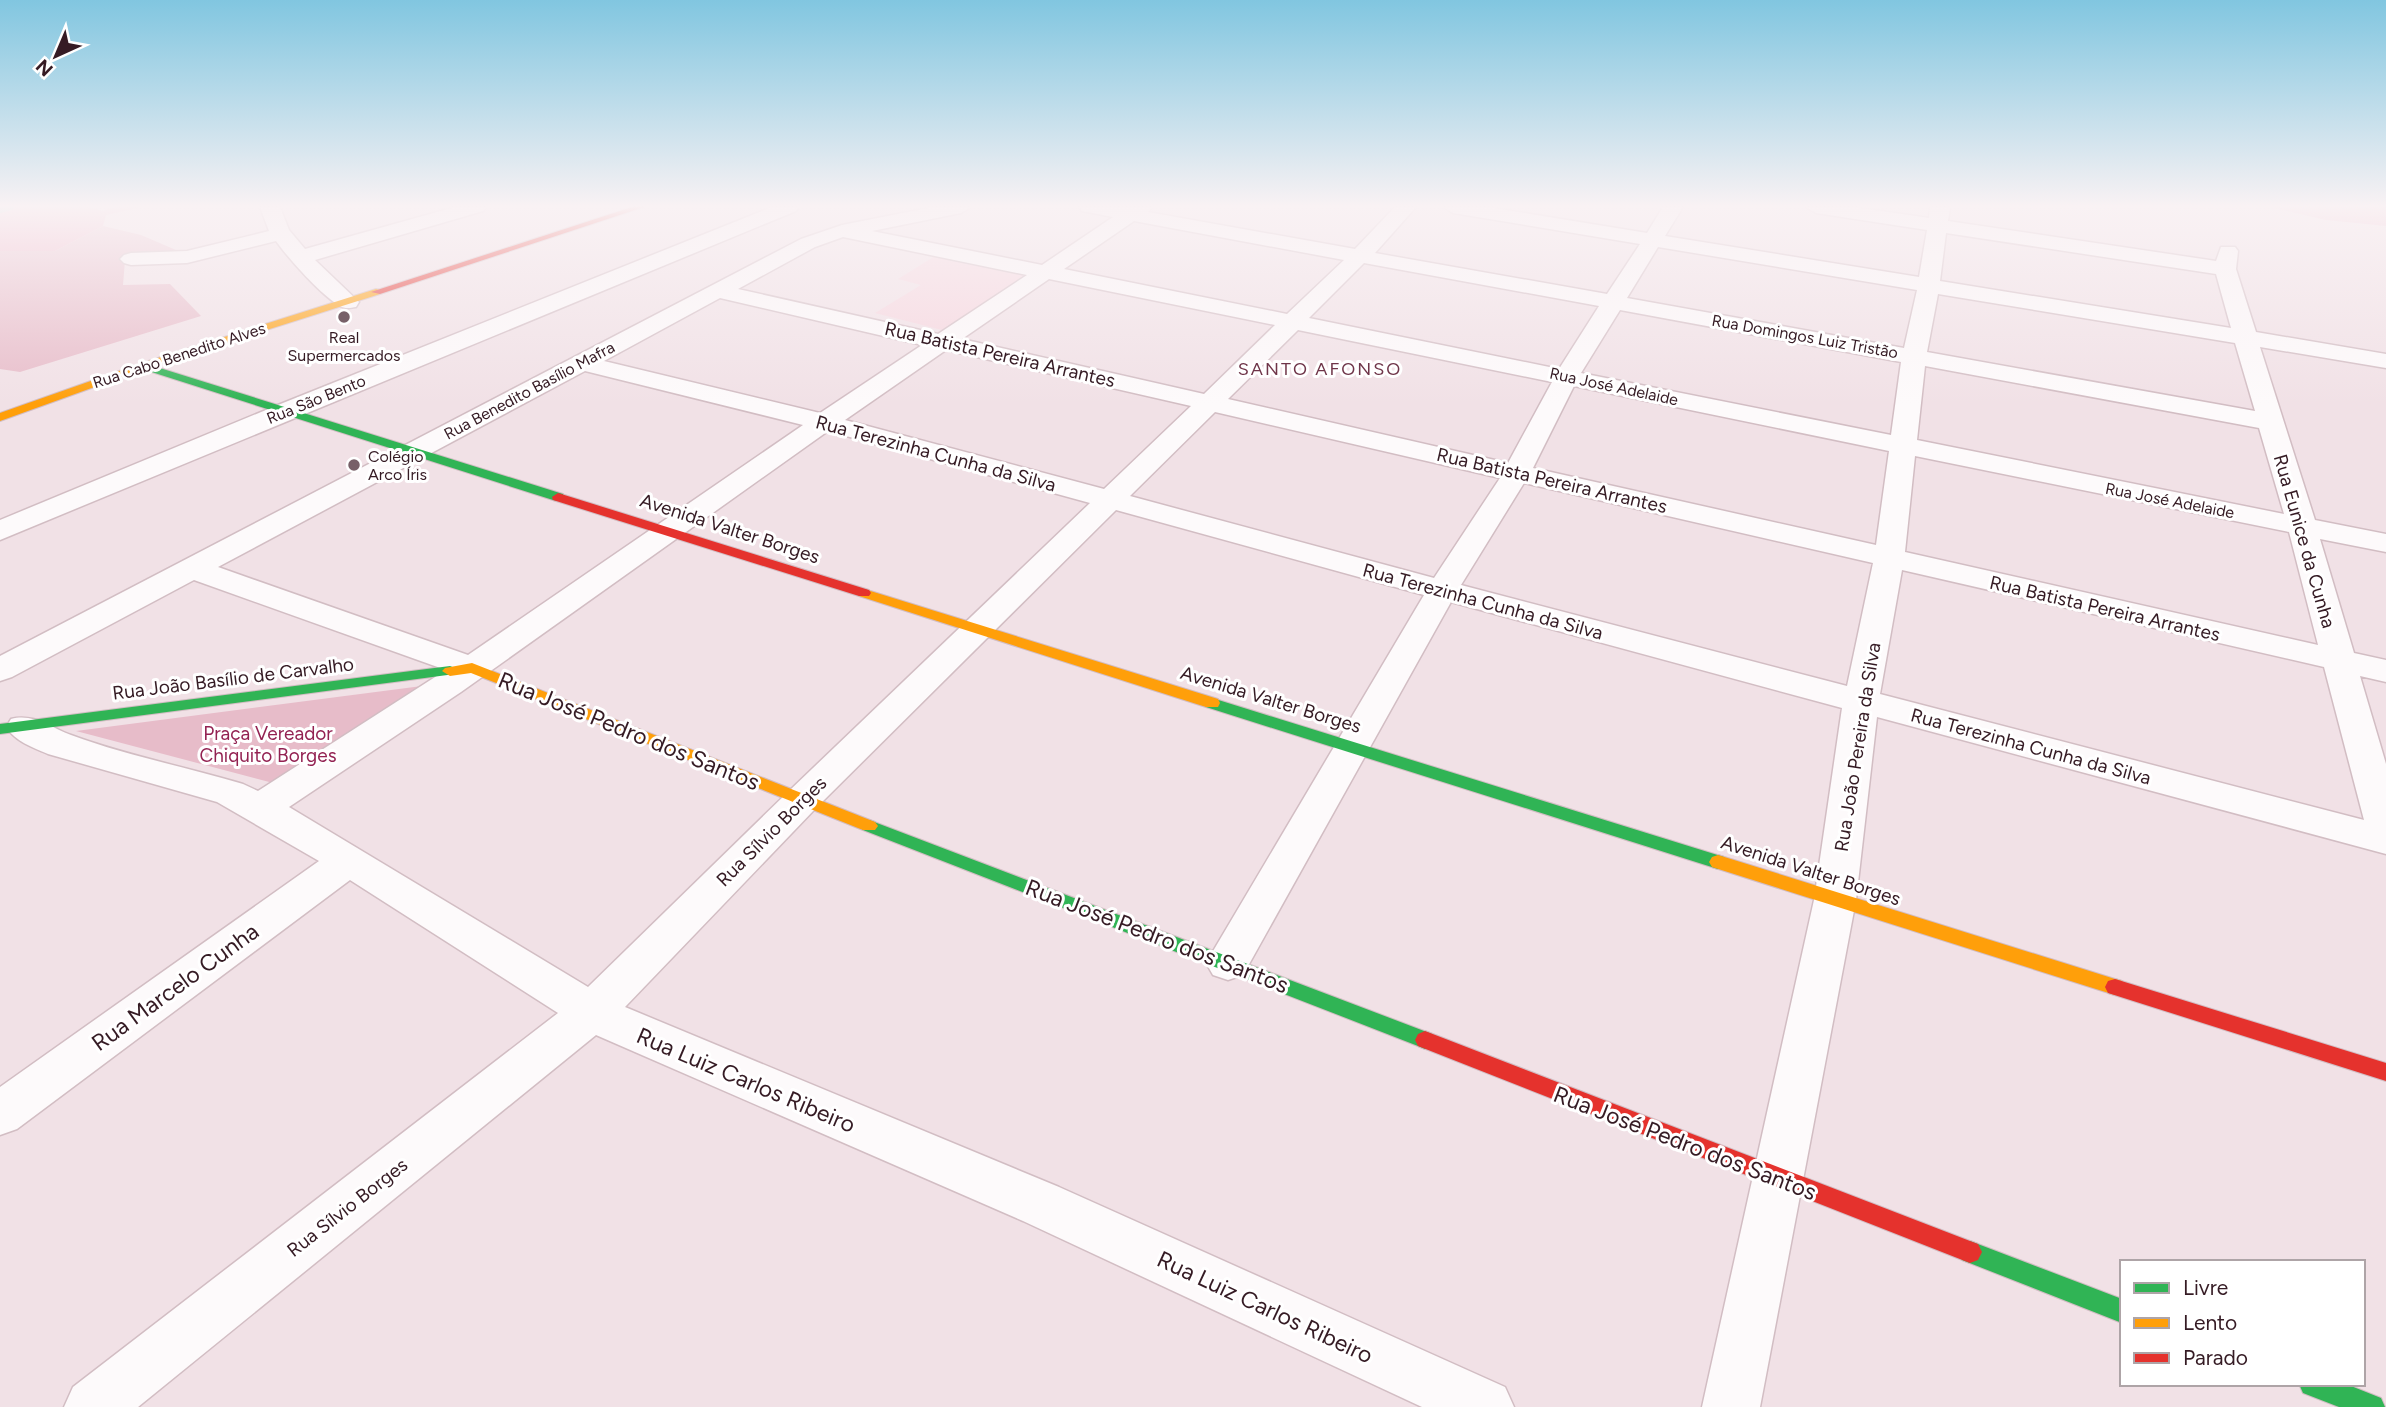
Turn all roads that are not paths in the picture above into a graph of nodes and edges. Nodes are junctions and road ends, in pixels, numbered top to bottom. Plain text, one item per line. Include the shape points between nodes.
1 (317, 273) edge
2 (438, 273) edge
3 (625, 273) edge
4 (752, 273) edge
5 (1043, 273) edge
6 (1053, 273) edge
7 (1343, 273) edge
8 (1448, 273) edge
9 (1633, 273) edge
10 (1855, 273) edge
11 (1931, 273) edge
12 (2230, 273) edge
13 (1929, 285) junction
14 (718, 291) junction
15 (348, 302) junction
16 (1616, 302) junction
17 (1292, 321) junction
18 (2247, 338) junction
19 (943, 341) junction
20 (1914, 356) junction
21 (2386, 361) edge
22 (580, 362) junction
23 (143, 366) junction
24 (1567, 376) junction
25 (1208, 401) junction
26 (287, 410) junction
27 (0, 417) edge
28 (824, 422) junction
29 (2272, 422) junction
30 (1902, 447) junction
31 (415, 451) junction
32 (1517, 472) junction
33 (1109, 501) junction
34 (2302, 527) junction
35 (668, 530) junction
36 (0, 531) edge
37 (2386, 543) edge
38 (1889, 559) junction
39 (190, 568) junction
40 (1442, 590) junction
41 (978, 630) junction
42 (2339, 661) junction
43 (472, 668) junction
44 (0, 670) edge
45 (2386, 671) edge
46 (1861, 700) junction
47 (12, 728) edge
48 (1352, 746) junction
49 (802, 800) junction
50 (260, 808) junction
51 (2386, 831) edge
52 (2386, 840) edge
53 (349, 860) junction
54 (1835, 900) junction
55 (1228, 962) junction
56 (592, 1012) junction
57 (2386, 1072) edge
58 (0, 1114) edge
59 (1776, 1179) junction
60 (2120, 1310) edge
61 (2317, 1386) edge
62 (93, 1407) edge
63 (1485, 1407) edge
64 (1731, 1407) edge
65 (2372, 1407) edge

1 - 15 street
2 - 15 street, Rua Cabo Benedito Alves
3 - 26 street, Rua São Bento
4 - 14 street, Rua Benedito Basílio Mafra
5 - 19 street
6 - 17 street, Rua José Adelaide
7 - 17 street, Rua Sílvio Borges
8 - 16 street, Rua Domingos Luiz Tristão
9 - 16 street
10 - 13 street
11 - 13 street, Rua João Pereira da Silva
12 - 18 street, Rua Eunice da Cunha
13 - 18 street
13 - 20 street, Rua João Pereira da Silva
14 - 19 street, Rua Batista Pereira Arrantes
14 - 22 street, Rua Benedito Basílio Mafra
15 - 23 street, Rua Cabo Benedito Alves
16 - 20 street, Rua Domingos Luiz Tristão
16 - 24 street
17 - 24 street, Rua José Adelaide
17 - 25 street, Rua Sílvio Borges
18 - 21 street
18 - 29 street, Rua Eunice da Cunha
19 - 25 street, Rua Batista Pereira Arrantes
19 - 28 street
20 - 29 street, Rua Domingos Luiz Tristão
20 - 30 street, Rua João Pereira da Silva
22 - 28 street, Rua Terezinha Cunha da Silva
22 - 31 street, Rua Benedito Basílio Mafra
23 - 26 street, Avenida Valter Borges
23 - 27 street, Rua Cabo Benedito Alves
24 - 30 street, Rua José Adelaide
24 - 32 street
25 - 32 street, Rua Batista Pereira Arrantes
25 - 33 street, Rua Sílvio Borges
26 - 31 street, Avenida Valter Borges
26 - 36 street, Rua São Bento
28 - 33 street, Rua Terezinha Cunha da Silva
28 - 35 street
29 - 34 street, Rua Eunice da Cunha
30 - 34 street, Rua José Adelaide
30 - 38 street, Rua João Pereira da Silva
31 - 35 street, Avenida Valter Borges
31 - 39 street, Rua Benedito Basílio Mafra
32 - 38 street, Rua Batista Pereira Arrantes
32 - 40 street
33 - 40 street, Rua Terezinha Cunha da Silva
33 - 41 street, Rua Sílvio Borges
34 - 37 street, Rua José Adelaide
34 - 42 street, Rua Eunice da Cunha
35 - 41 street, Avenida Valter Borges
35 - 43 street
38 - 42 street, Rua Batista Pereira Arrantes
38 - 46 street, Rua João Pereira da Silva
39 - 43 street, Rua José Pedro dos Santos
39 - 44 street, Rua Benedito Basílio Mafra
40 - 46 street, Rua Terezinha Cunha da Silva
40 - 48 street
41 - 48 street, Avenida Valter Borges
41 - 49 street, Rua Sílvio Borges
42 - 45 street, Rua Batista Pereira Arrantes
42 - 51 street, Rua Eunice da Cunha
43 - 47 street, Rua João Basílio de Carvalho
43 - 49 street, Rua José Pedro dos Santos
43 - 50 street
46 - 52 street, Rua Terezinha Cunha da Silva
46 - 54 street, Rua João Pereira da Silva
47 - 50 street, Rua Luiz Carlos Ribeiro via 230,793
48 - 54 street, Avenida Valter Borges
48 - 55 street
49 - 55 street, Rua José Pedro dos Santos
49 - 56 street, Rua Sílvio Borges
50 - 53 street, Rua Luiz Carlos Ribeiro
53 - 56 street, Rua Luiz Carlos Ribeiro
53 - 58 street, Rua Marcelo Cunha
54 - 57 street, Avenida Valter Borges
54 - 59 street, Rua João Pereira da Silva
55 - 59 street, Rua José Pedro dos Santos
56 - 62 street, Rua Sílvio Borges
56 - 63 street, Rua Luiz Carlos Ribeiro via 1041,1204
59 - 60 street, Rua José Pedro dos Santos
59 - 64 street, Rua João Pereira da Silva
61 - 65 street

